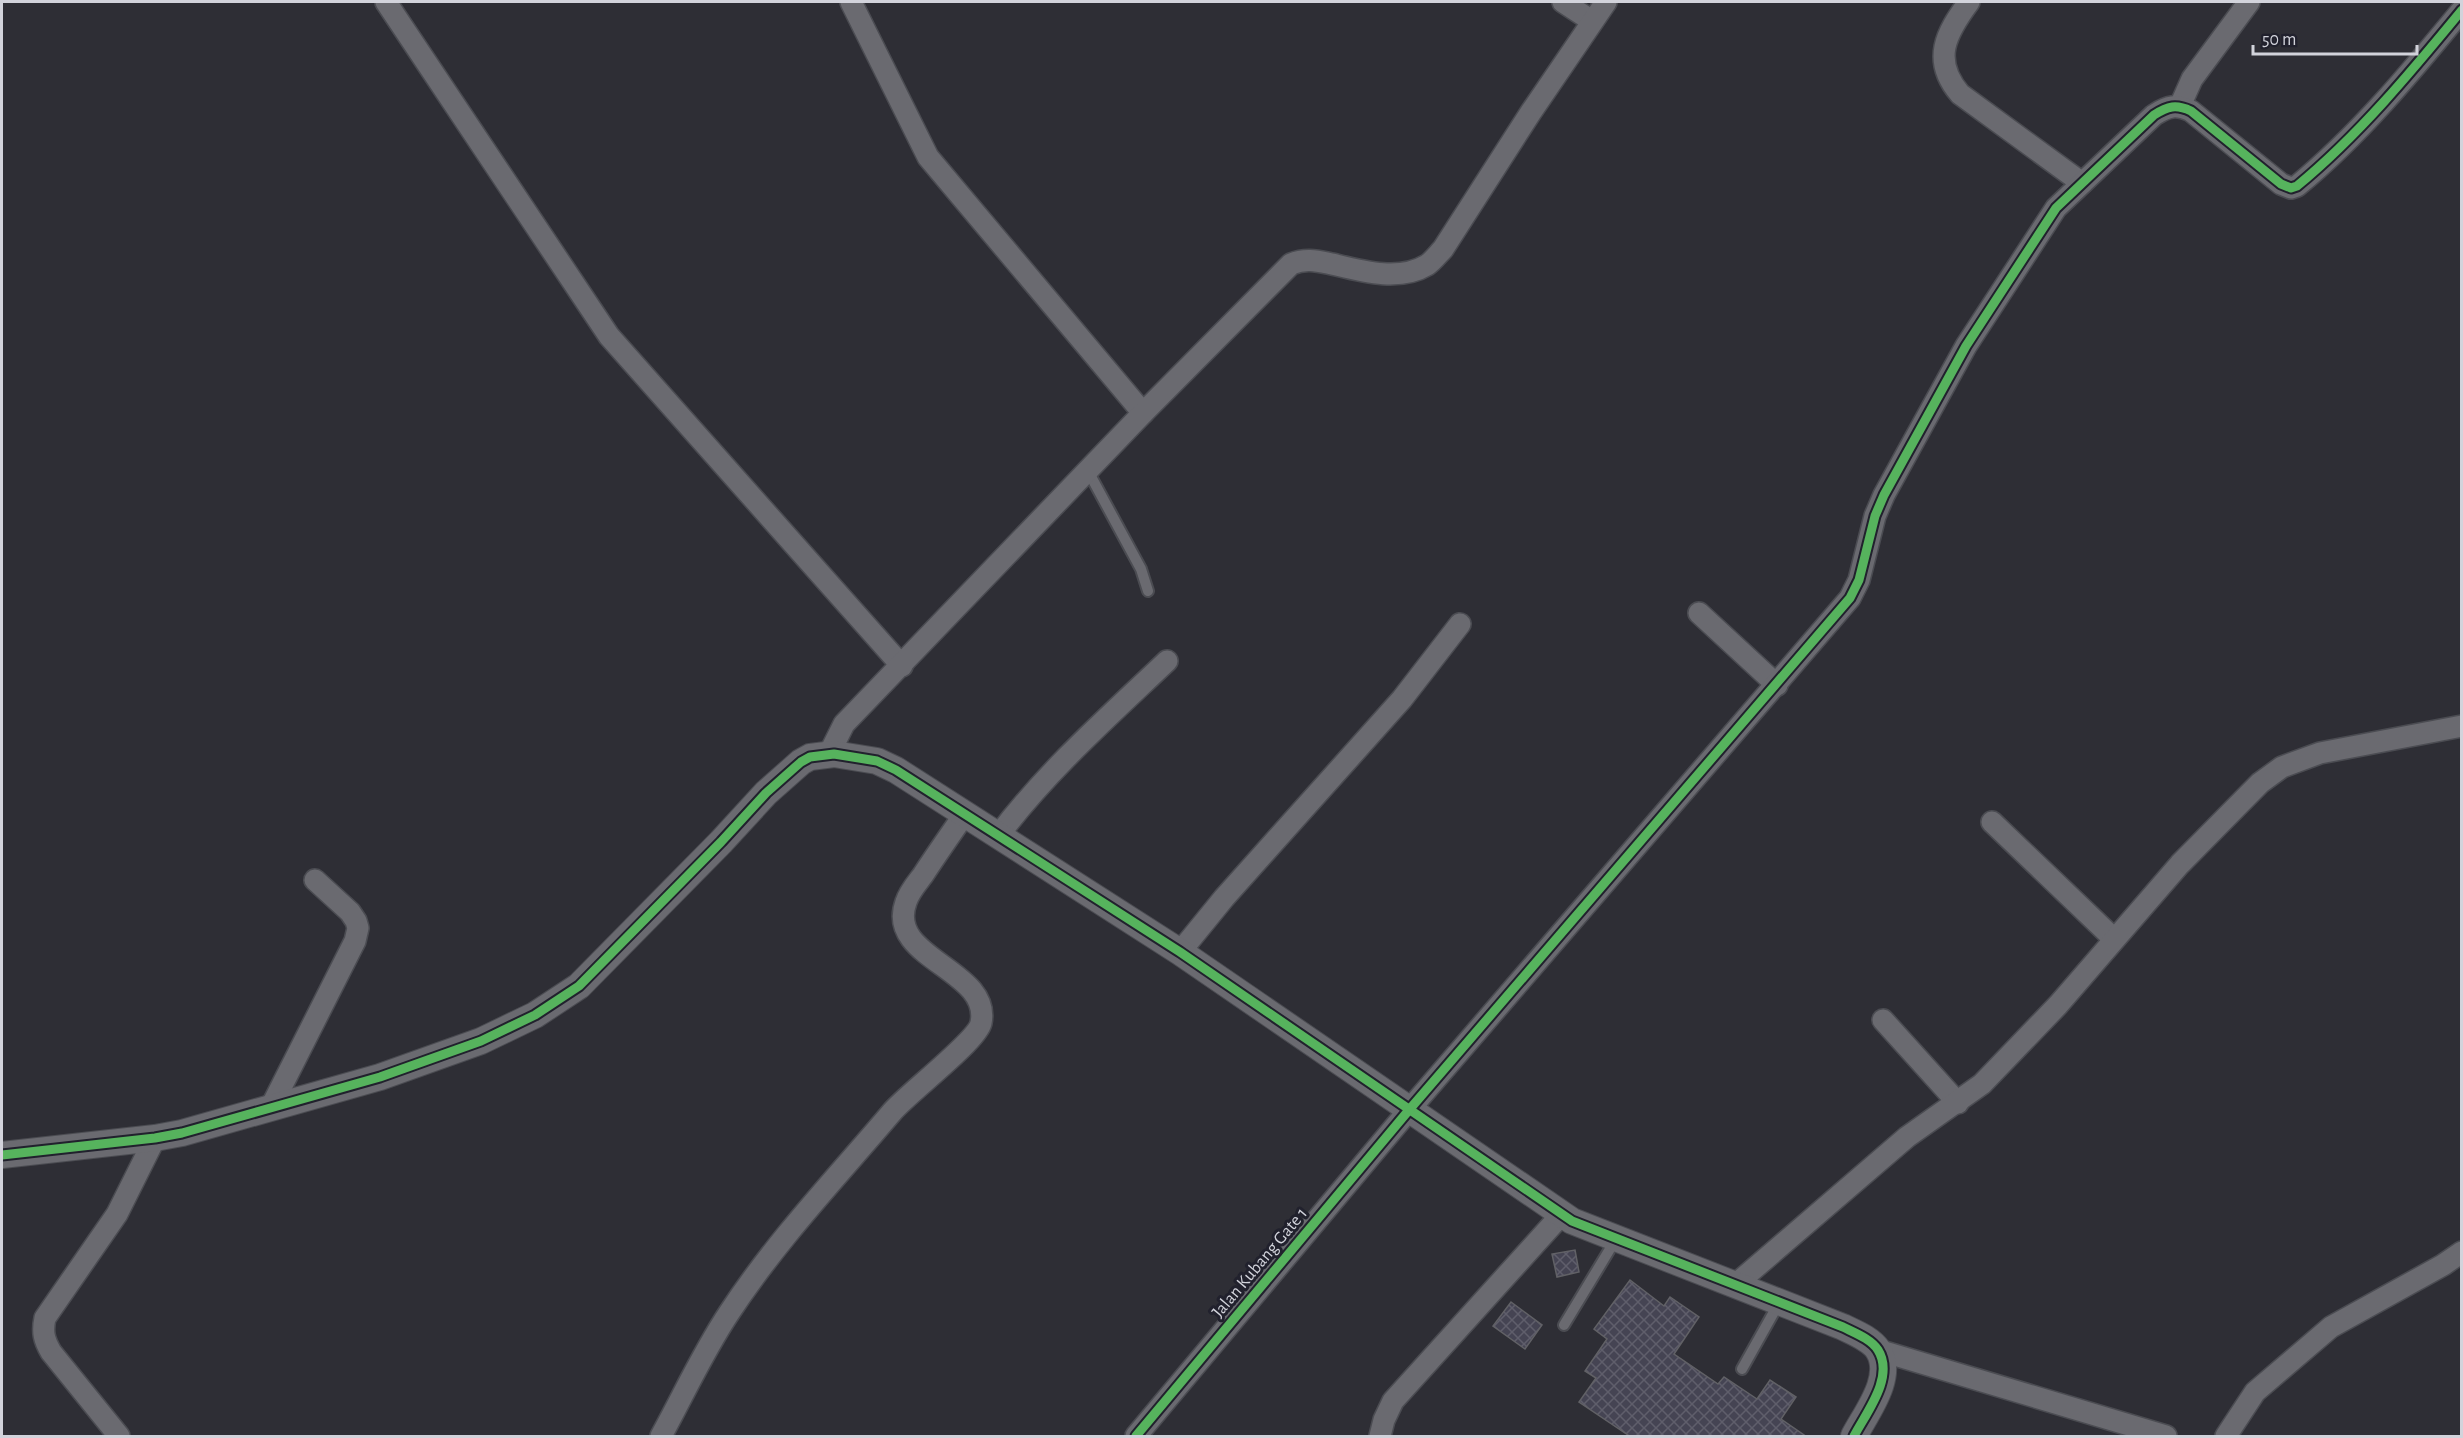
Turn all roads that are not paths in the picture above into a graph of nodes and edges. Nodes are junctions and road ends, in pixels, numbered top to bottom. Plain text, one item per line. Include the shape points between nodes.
1 (386, 2) edge
2 (851, 2) edge
3 (1563, 2) edge
4 (1606, 2) edge
5 (1969, 2) edge
6 (2249, 2) edge
7 (2462, 10) edge
8 (1592, 21) junction
9 (2180, 105) junction
10 (2082, 183) junction
11 (1143, 413) junction
12 (1088, 471) junction
13 (1148, 591) dead end
14 (1699, 614) dead end
15 (1460, 624) dead end
16 (1167, 661) dead end
17 (902, 666) junction
18 (1777, 685) junction
19 (2462, 726) edge
20 (829, 754) junction
21 (964, 815) junction
22 (1992, 822) dead end
23 (998, 836) junction
24 (315, 880) dead end
25 (2114, 939) junction
26 (1180, 952) junction
27 (1884, 1020) dead end
28 (1958, 1103) junction
29 (270, 1109) junction
30 (1409, 1110) junction
31 (155, 1138) junction
32 (2, 1155) edge
33 (1562, 1214) junction
34 (1616, 1239) junction
35 (2462, 1252) edge
36 (1735, 1285) junction
37 (1779, 1303) junction
38 (1564, 1325) dead end
39 (1878, 1350) junction
40 (1742, 1369) dead end
41 (119, 1437) edge
42 (661, 1437) edge
43 (1136, 1437) edge
44 (1380, 1437) edge
45 (1854, 1437) edge
46 (2166, 1437) edge
47 (2226, 1437) edge

1 - 17 street via 609,336
2 - 11 street via 928,157
3 - 8 street
4 - 8 street
5 - 10 street via 1948,33 1943,55 1950,82 1960,94
6 - 9 street via 2192,79
7 - 9 street via 2329,160 2292,188 2281,184
8 - 11 street via 1443,249 1428,264 1411,272 1389,274 1315,260 1291,264
9 - 10 street, Jalan Kubang Gate 1 via 2154,115
10 - 18 street, Jalan Kubang Gate 1 via 2056,208 1966,346 1884,495 1850,598
11 - 12 street
12 - 13 lane via 1141,569
12 - 17 street
14 - 18 street
15 - 26 street via 1402,699
16 - 23 street via 1052,771
17 - 20 street via 844,724
18 - 30 street, Jalan Kubang Gate 1
19 - 25 street via 2320,753 2282,767 2224,818
20 - 21 street via 877,761
20 - 29 street via 810,757 784,776 579,986 535,1015 481,1041 380,1077
21 - 23 street
21 - 42 street via 906,899 902,918 904,927 927,954 970,987 980,1004 981,1023 967,1043 896,1107 796,1221 729,1312
22 - 25 street
23 - 26 street
24 - 29 street via 350,912 358,928 355,942
25 - 28 street via 2012,1055
26 - 30 street
27 - 28 street
28 - 36 street via 1907,1137
29 - 31 street
30 - 33 street
30 - 43 street, Jalan Kubang Gate 1
31 - 32 street
31 - 41 street via 117,1214 45,1318 42,1330 51,1352
33 - 34 street
33 - 44 street via 1393,1401
34 - 36 street
34 - 38 lane
35 - 47 street via 2331,1327 2254,1392
36 - 37 street
37 - 39 street via 1843,1327
37 - 40 lane
39 - 45 street via 1883,1361 1881,1381
39 - 46 street

